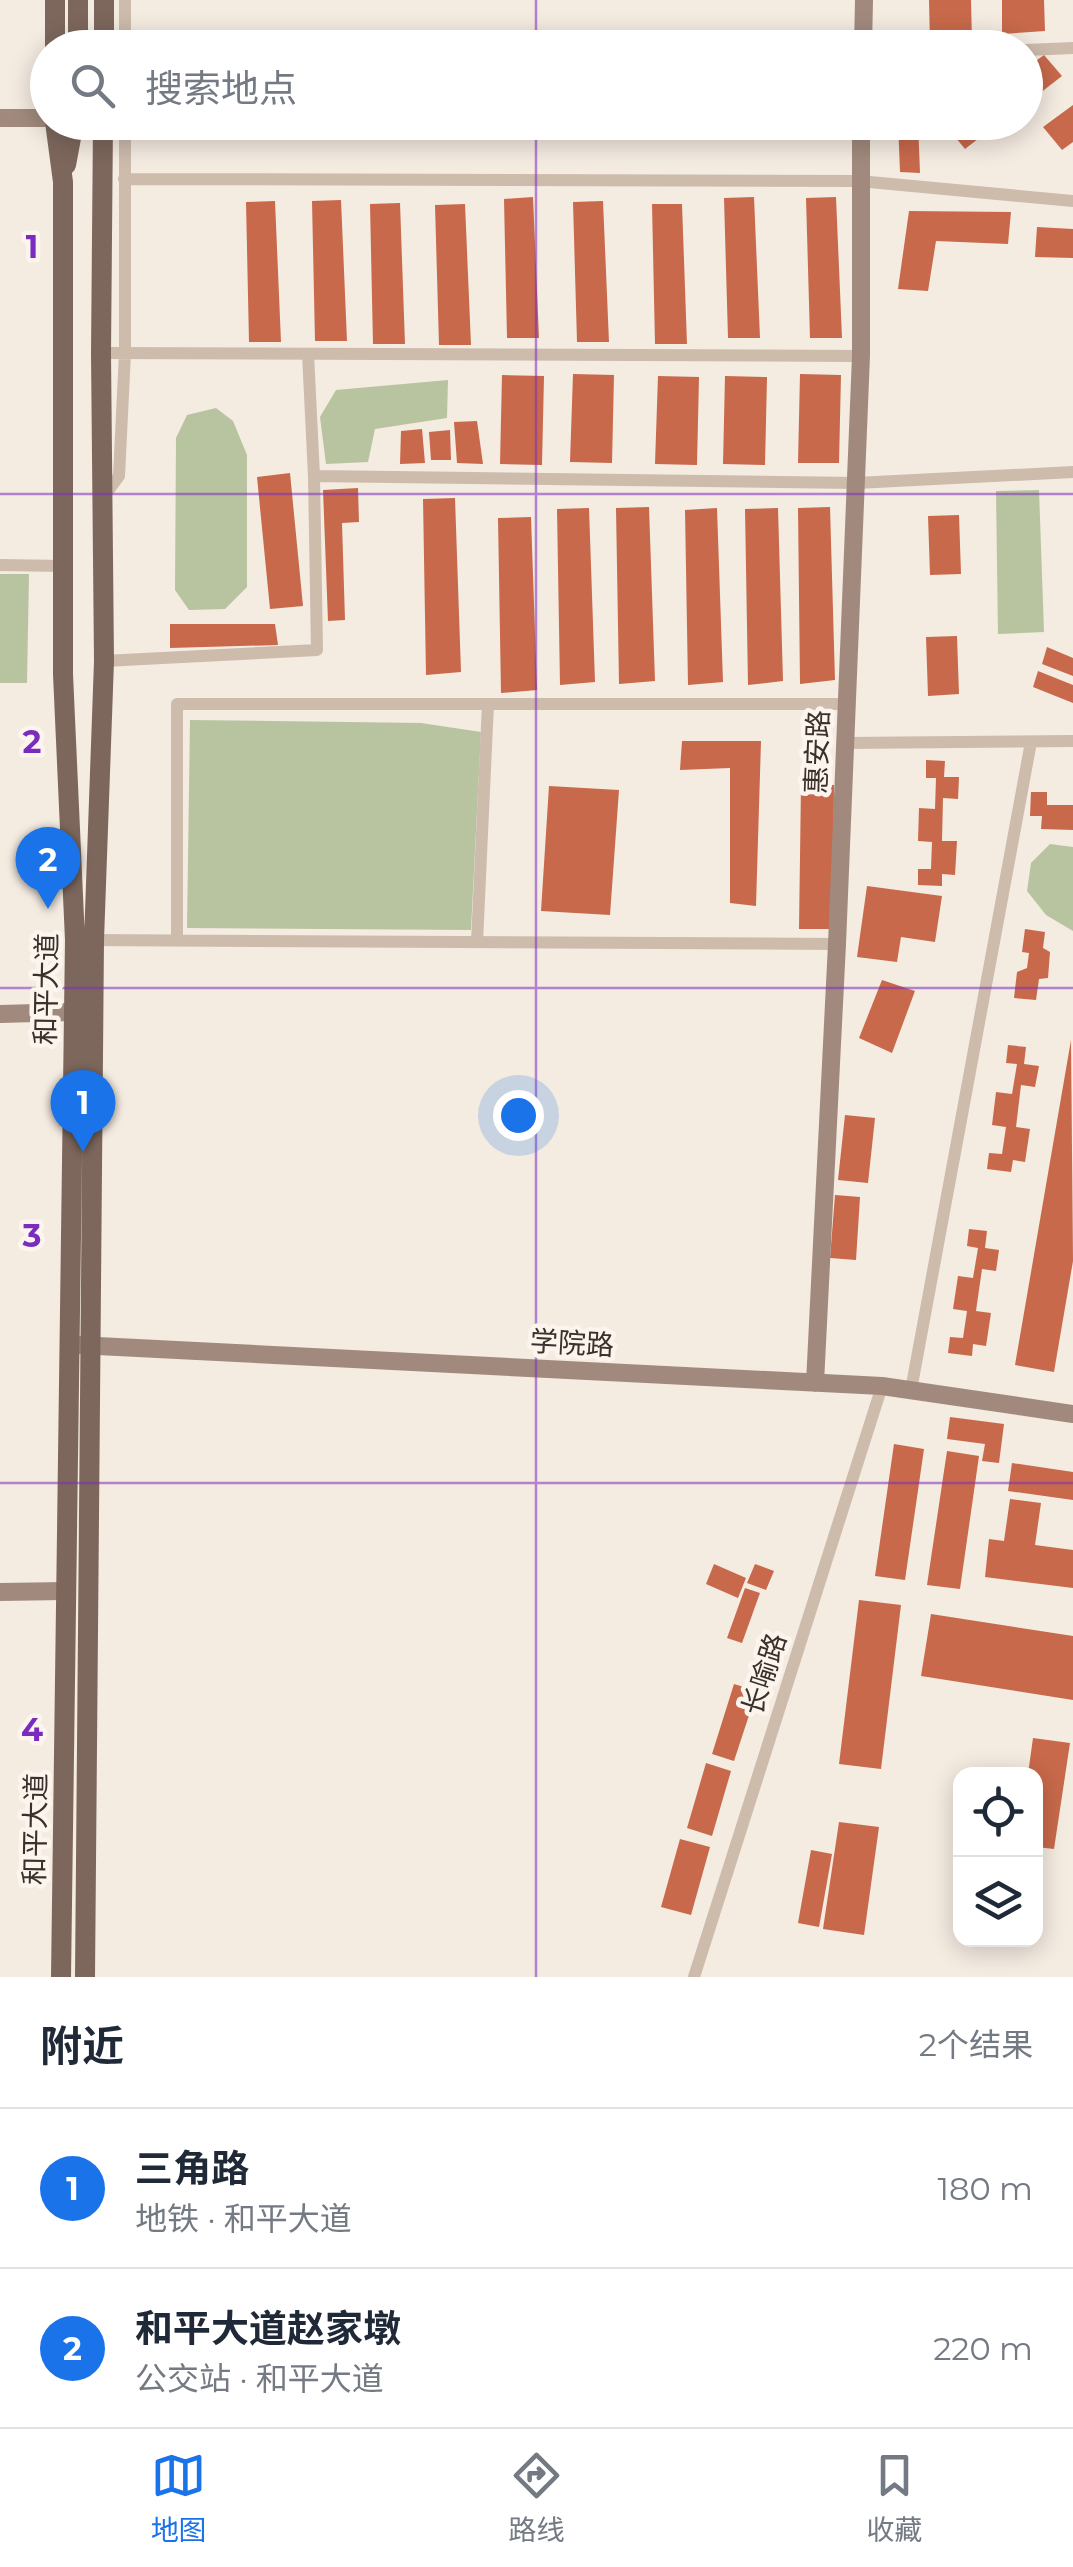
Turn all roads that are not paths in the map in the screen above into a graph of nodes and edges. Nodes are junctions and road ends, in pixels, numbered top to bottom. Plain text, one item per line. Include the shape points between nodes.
1 (55, 0) edge
2 (78, 0) edge
3 (104, 0) edge
4 (125, 0) edge
5 (864, 0) edge
6 (55, 30) edge
7 (78, 30) edge
8 (104, 30) edge
9 (125, 30) edge
10 (864, 30) edge
11 (1073, 48) edge
12 (1043, 49) edge
13 (0, 118) edge
14 (30, 118) edge
15 (57, 140) edge
16 (71, 140) edge
17 (103, 140) edge
18 (125, 140) edge
19 (861, 140) edge
20 (124, 179) junction
21 (860, 181) junction
22 (63, 182) junction
23 (1073, 201) edge
24 (101, 353) junction
25 (125, 354) junction
26 (308, 354) junction
27 (861, 356) junction
28 (1073, 472) edge
29 (314, 476) junction
30 (856, 483) junction
31 (102, 498) junction
32 (0, 565) edge
33 (64, 566) junction
34 (104, 661) junction
35 (488, 704) junction
36 (847, 704) junction
37 (1031, 742) junction
38 (1073, 742) edge
39 (845, 743) junction
40 (85, 940) junction
41 (176, 941) junction
42 (477, 942) junction
43 (837, 944) junction
44 (73, 1012) junction
45 (0, 1014) edge
46 (67, 1344) junction
47 (91, 1346) junction
48 (815, 1383) junction
49 (882, 1386) junction
50 (911, 1390) junction
51 (1073, 1414) edge
52 (65, 1591) junction
53 (0, 1592) edge
54 (61, 1977) edge
55 (85, 1977) edge
56 (694, 1977) edge

1 - 6 main road
2 - 7 main road
3 - 8 main road
4 - 9 street
5 - 10 street
11 - 12 street
13 - 14 street
15 - 22 main road, 和平大道
16 - 22 main road
17 - 24 main road, 和平大道
18 - 20 street
19 - 21 street, 惠安路
20 - 21 street
20 - 25 street
21 - 23 street
21 - 27 street, 惠安路
22 - 33 main road, 和平大道
24 - 25 street
24 - 31 main road, 和平大道
25 - 26 street
25 - 31 street via 119,476
26 - 27 street
26 - 29 street
27 - 30 street, 惠安路
28 - 30 street
29 - 30 street
29 - 34 street via 317,650
30 - 36 street, 惠安路
31 - 34 main road, 和平大道
32 - 33 street
33 - 40 main road, 和平大道 via 63,674
34 - 40 main road, 和平大道
35 - 36 street
35 - 41 street via 177,704
35 - 42 street
36 - 39 street, 惠安路
37 - 38 street
37 - 39 street
37 - 50 street
39 - 43 street, 惠安路
40 - 41 street
40 - 44 main road, 和平大道
40 - 47 main road, 和平大道
41 - 42 street
42 - 43 street
43 - 48 street, 惠安路
44 - 45 street
44 - 46 main road, 和平大道
46 - 47 street, 学院路
46 - 52 main road, 和平大道
47 - 48 street, 学院路
47 - 55 main road, 和平大道
48 - 49 street, 学院路
49 - 50 street, 学院路
49 - 56 street, 长喻路
50 - 51 street, 学院路
52 - 53 street
52 - 54 main road, 和平大道

